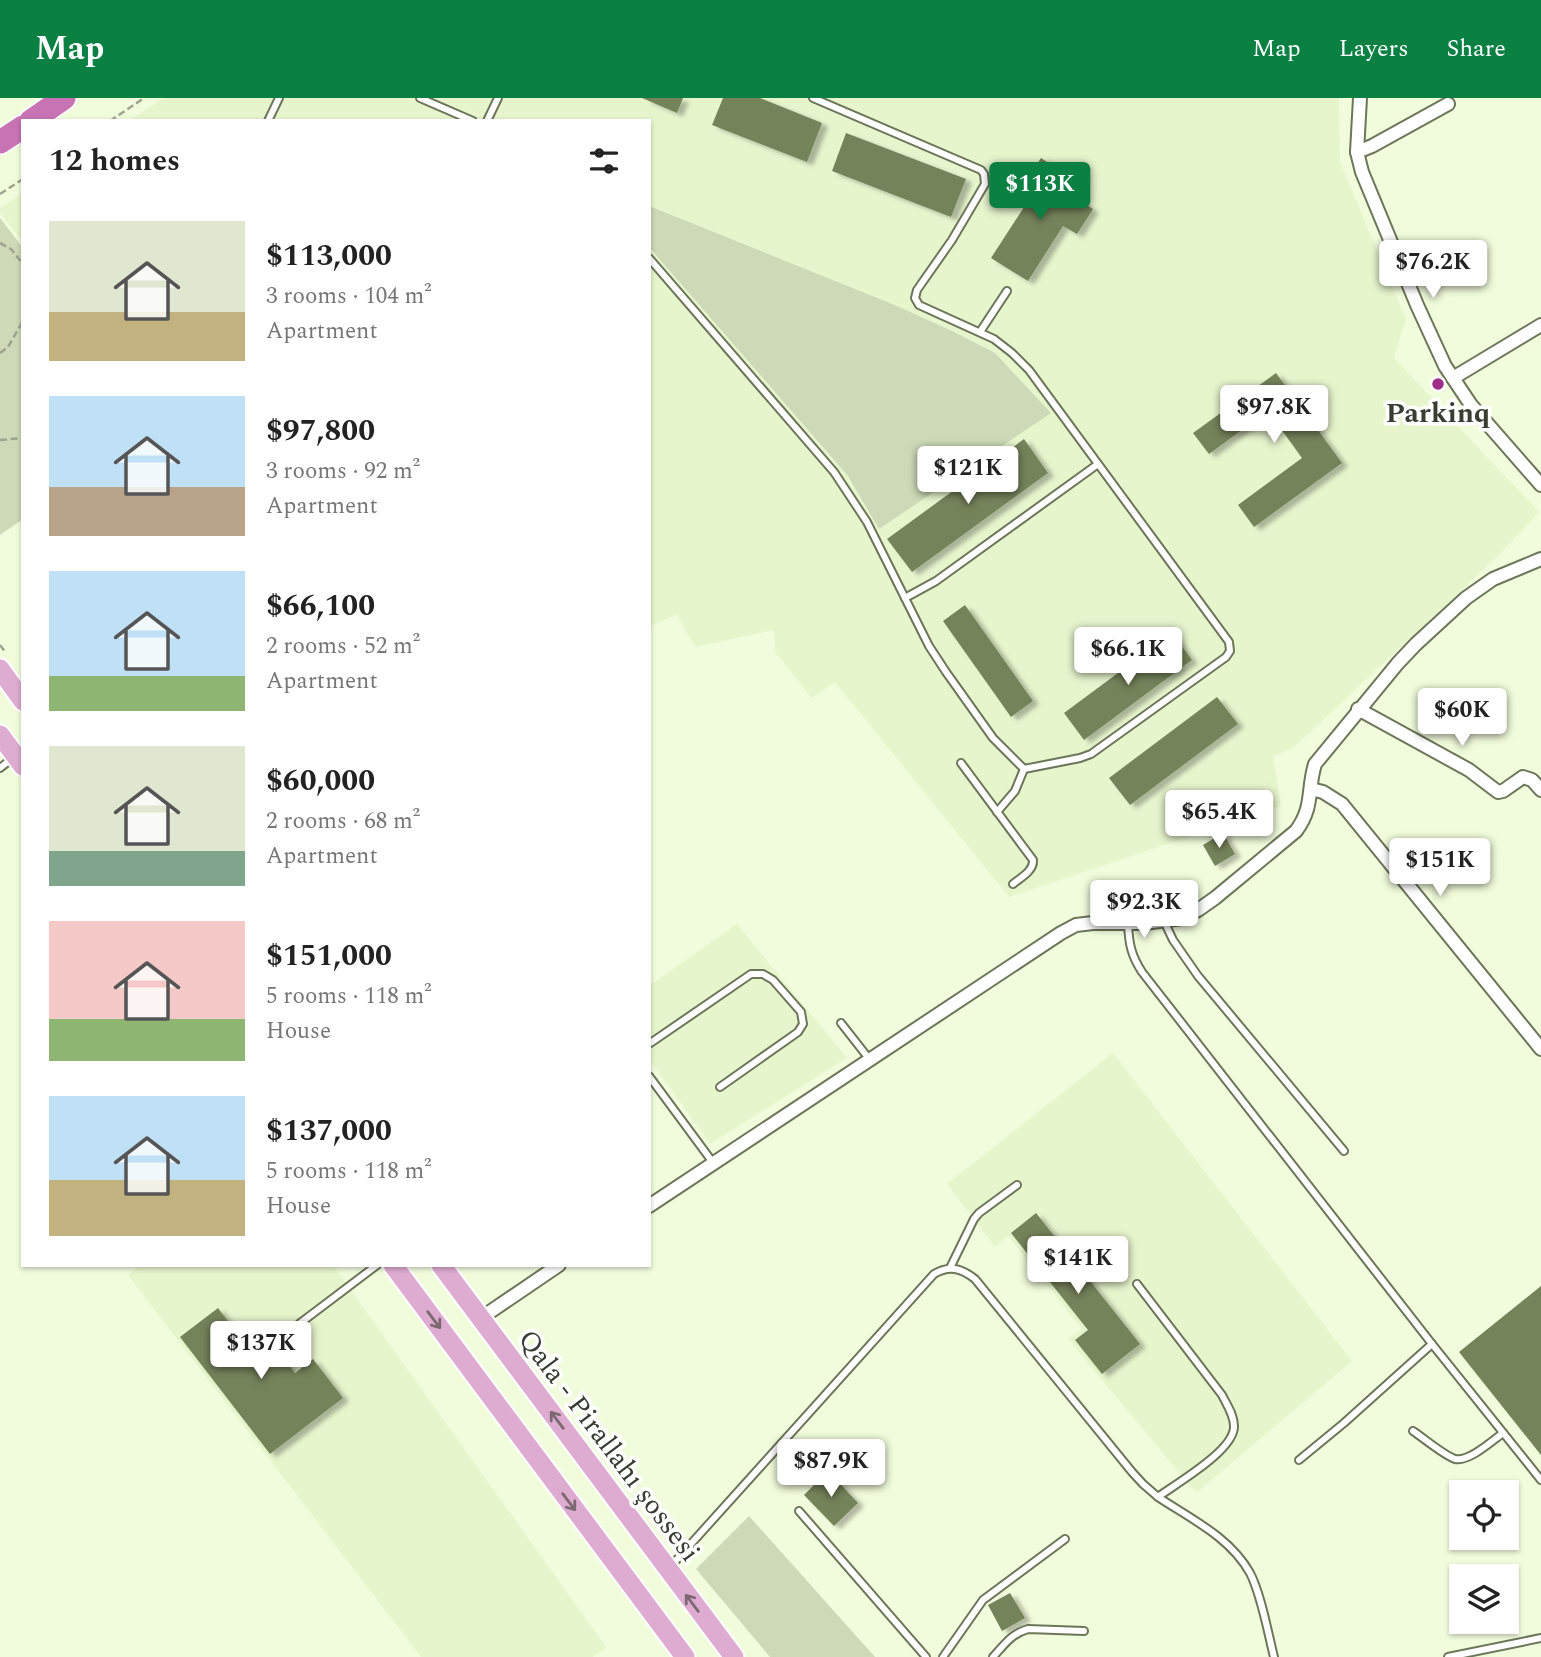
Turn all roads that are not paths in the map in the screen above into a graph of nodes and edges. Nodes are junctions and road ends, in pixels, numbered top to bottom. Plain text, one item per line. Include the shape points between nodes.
1 (64, 98) edge
2 (279, 98) edge
3 (420, 98) edge
4 (498, 98) edge
5 (813, 98) edge
6 (1360, 98) edge
7 (1448, 104) dead end
8 (34, 119) edge
9 (269, 119) edge
10 (468, 119) edge
11 (488, 119) edge
12 (21, 128) edge
13 (0, 142) edge
14 (1357, 152) junction
15 (651, 260) edge
16 (1007, 291) dead end
17 (1541, 325) edge
18 (980, 332) junction
19 (1453, 378) junction
20 (1098, 464) junction
21 (1541, 485) edge
22 (1541, 559) edge
23 (905, 598) junction
24 (0, 670) edge
25 (21, 698) edge
26 (1359, 709) junction
27 (0, 736) edge
28 (961, 763) dead end
29 (13, 764) edge
30 (1024, 769) junction
31 (1311, 789) junction
32 (1541, 790) edge
33 (997, 812) junction
34 (1013, 884) dead end
35 (1164, 921) junction
36 (1128, 923) junction
37 (841, 1023) dead end
38 (651, 1043) edge
39 (1541, 1049) edge
40 (870, 1060) junction
41 (651, 1079) edge
42 (720, 1087) dead end
43 (1344, 1151) dead end
44 (714, 1164) junction
45 (1017, 1185) dead end
46 (651, 1205) edge
47 (374, 1267) edge
48 (394, 1267) edge
49 (443, 1267) edge
50 (556, 1267) edge
51 (950, 1268) junction
52 (1137, 1284) dead end
53 (481, 1318) junction
54 (299, 1324) dead end
55 (1432, 1344) junction
56 (1413, 1431) dead end
57 (1503, 1433) junction
58 (1299, 1460) dead end
59 (1541, 1480) edge
60 (1158, 1497) junction
61 (799, 1511) dead end
62 (1065, 1539) dead end
63 (667, 1570) junction
64 (1084, 1631) dead end
65 (1541, 1638) edge
66 (684, 1657) edge
67 (734, 1657) edge
68 (926, 1657) edge
69 (943, 1657) edge
70 (993, 1657) edge
71 (1274, 1657) edge
72 (1448, 1657) edge

1 - 8 highway
2 - 9 lane
3 - 10 lane
4 - 11 lane
5 - 18 lane via 984,174 985,184 915,298
6 - 14 street
7 - 14 street
12 - 13 highway
14 - 19 street via 1417,305
15 - 23 lane via 834,472 867,522
16 - 18 lane
17 - 19 street
18 - 20 lane via 1029,370
19 - 21 street via 1483,420
20 - 23 lane via 936,581
20 - 30 lane via 1229,642 1230,651 1091,754
22 - 26 street via 1493,579 1466,598 1416,644
23 - 30 lane via 946,672 993,738
24 - 25 main road
26 - 31 street via 1315,764
26 - 32 street via 1498,792 1523,776
27 - 29 main road
28 - 33 lane
30 - 33 lane via 1015,791
31 - 35 street via 1308,811 1296,831 1198,910
31 - 39 street via 1342,804
33 - 34 lane via 1032,860 1031,869
35 - 36 street
35 - 43 lane via 1198,976
36 - 40 street via 1076,925
36 - 55 lane via 1130,949 1142,972
37 - 40 lane
38 - 42 lane via 751,974 773,980 801,1012 803,1024
40 - 44 street
41 - 44 lane
44 - 46 street
45 - 51 lane via 974,1219
47 - 54 lane
48 -> 66 main road
49 - 53 main road, Qala - Pirallahı şossesi
50 - 53 street
51 - 60 lane via 975,1279 1132,1472
51 - 63 lane via 934,1274
52 - 60 lane via 1222,1395 1234,1426 1233,1435 1217,1455
63 -> 53 main road, Qala - Pirallahı şossesi
55 - 57 lane
55 - 58 lane
56 - 57 lane via 1453,1459 1468,1457
57 - 59 lane
60 - 71 lane via 1216,1535 1240,1558 1255,1584
61 - 68 lane
62 - 69 lane via 983,1600
67 -> 63 main road, Qala - Pirallahı şossesi
64 - 70 lane via 1028,1629 1015,1634
65 - 72 lane

